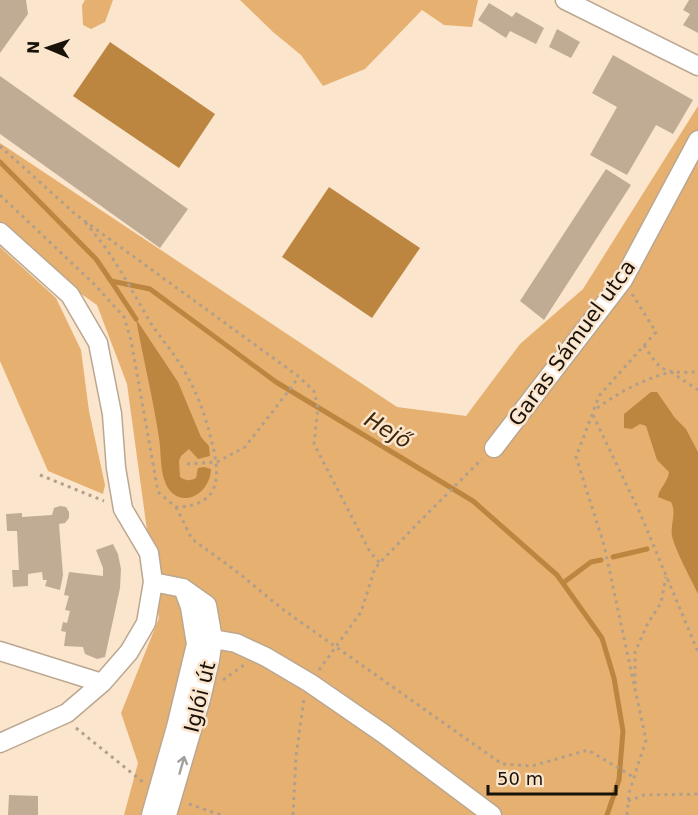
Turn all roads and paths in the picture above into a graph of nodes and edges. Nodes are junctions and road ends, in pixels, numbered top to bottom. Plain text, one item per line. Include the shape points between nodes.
1 (565, 0) edge
2 (698, 66) edge
3 (698, 140) edge
4 (0, 146) edge
5 (0, 195) edge
6 (85, 222) junction
7 (0, 231) edge
8 (623, 280) junction
9 (644, 345) junction
10 (671, 372) junction
11 (698, 372) edge
12 (297, 376) junction
13 (698, 390) edge
14 (595, 409) junction
15 (592, 415) junction
16 (494, 448) joint
17 (217, 462) junction
18 (188, 464) dead end
19 (40, 475) dead end
20 (176, 507) junction
21 (123, 509) junction
22 (380, 563) junction
23 (666, 576) junction
24 (153, 582) junction
25 (183, 588) junction
26 (213, 639) junction
27 (336, 646) junction
28 (0, 651) edge
29 (698, 652) edge
30 (266, 657) junction
31 (102, 683) junction
32 (310, 683) junction
33 (215, 686) dead end
34 (634, 689) junction
35 (67, 713) junction
36 (0, 743) edge
37 (635, 778) junction
38 (147, 785) dead end
39 (698, 794) edge
40 (628, 801) junction
41 (170, 807) edge
42 (151, 815) edge
43 (221, 815) edge
44 (294, 815) edge
45 (492, 815) edge
46 (627, 815) edge

1 - 2 street
3 - 8 street, Garas Sámuel utca
4 - 6 path
5 - 20 path via 124,317 158,492
6 - 12 path
6 - 17 path via 183,368 202,407
7 - 21 street via 70,295 98,343 112,414
8 - 9 path via 656,332
8 - 16 street, Garas Sámuel utca
9 - 10 path via 657,366
9 - 14 path via 599,396
10 - 11 path
10 - 13 path
10 - 14 path via 634,384
12 - 17 path via 245,447
12 - 22 path via 314,391 318,408 314,444 370,552
14 - 15 path
15 - 23 path
15 - 34 path via 576,457 604,545
16 - 22 path
17 - 18 path
17 - 20 path via 217,481 210,495 190,507
19 - 21 path
20 - 27 path via 192,539
21 - 24 street via 148,553
22 - 27 path via 361,612
23 - 29 path
23 - 34 path via 661,603 635,652
24 - 25 street, Iglói út
24 - 31 street via 146,623 129,652
25 - 26 street, Iglói út via 207,605
25 - 42 street, Iglói út via 196,644
26 - 30 street via 236,643
41 -> 26 street, Iglói út via 201,699
27 - 32 path
27 - 37 path via 502,764 532,766 588,750
28 - 31 street
30 - 32 street
30 - 33 path via 246,663
31 - 35 street
32 - 44 path via 296,756
32 - 45 street
34 - 37 path via 646,740
35 - 36 street
35 - 38 path via 77,730
37 - 40 path
39 - 40 path via 644,795
40 - 46 path
41 - 43 path

